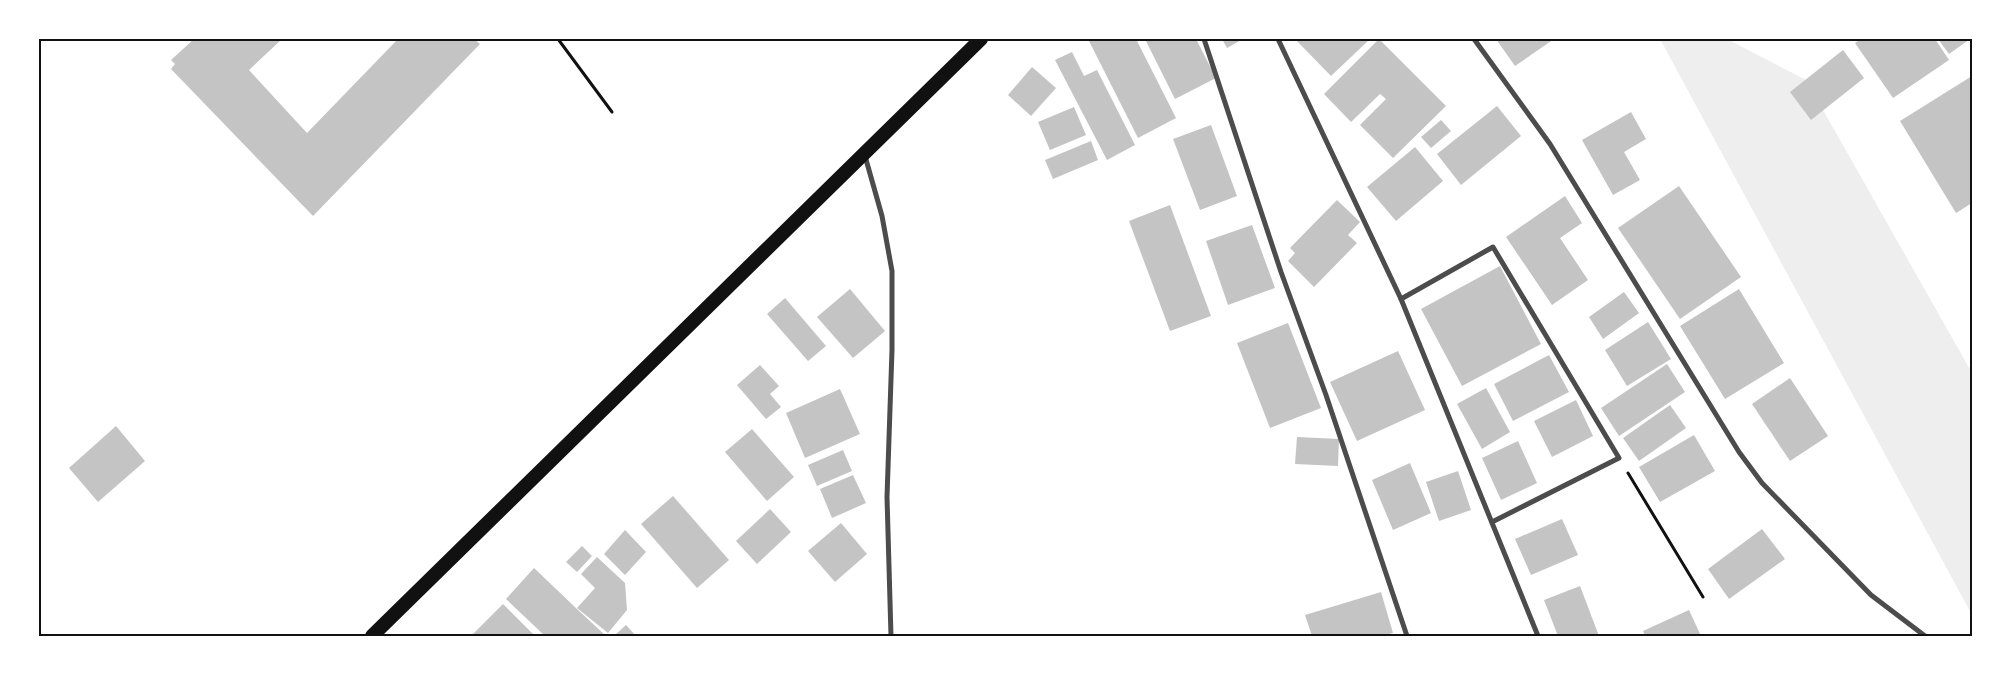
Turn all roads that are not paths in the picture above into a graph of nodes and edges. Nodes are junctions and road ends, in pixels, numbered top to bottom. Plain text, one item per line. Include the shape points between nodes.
1 (981, 39) edge
2 (1204, 39) edge
3 (1278, 39) edge
4 (1474, 39) edge
5 (864, 153) junction
6 (1401, 299) junction
7 (1492, 522) junction
8 (372, 636) edge
9 (891, 636) edge
10 (1408, 636) edge
11 (1538, 636) edge
12 (1926, 636) edge

1 - 5 highway
2 - 10 street via 1280,272
3 - 6 street
4 - 12 street via 1550,144 1756,476 1872,595
5 - 8 highway
5 - 9 street via 882,216 892,271 887,497
6 - 7 street
6 - 7 street via 1493,247 1619,458
7 - 11 street

